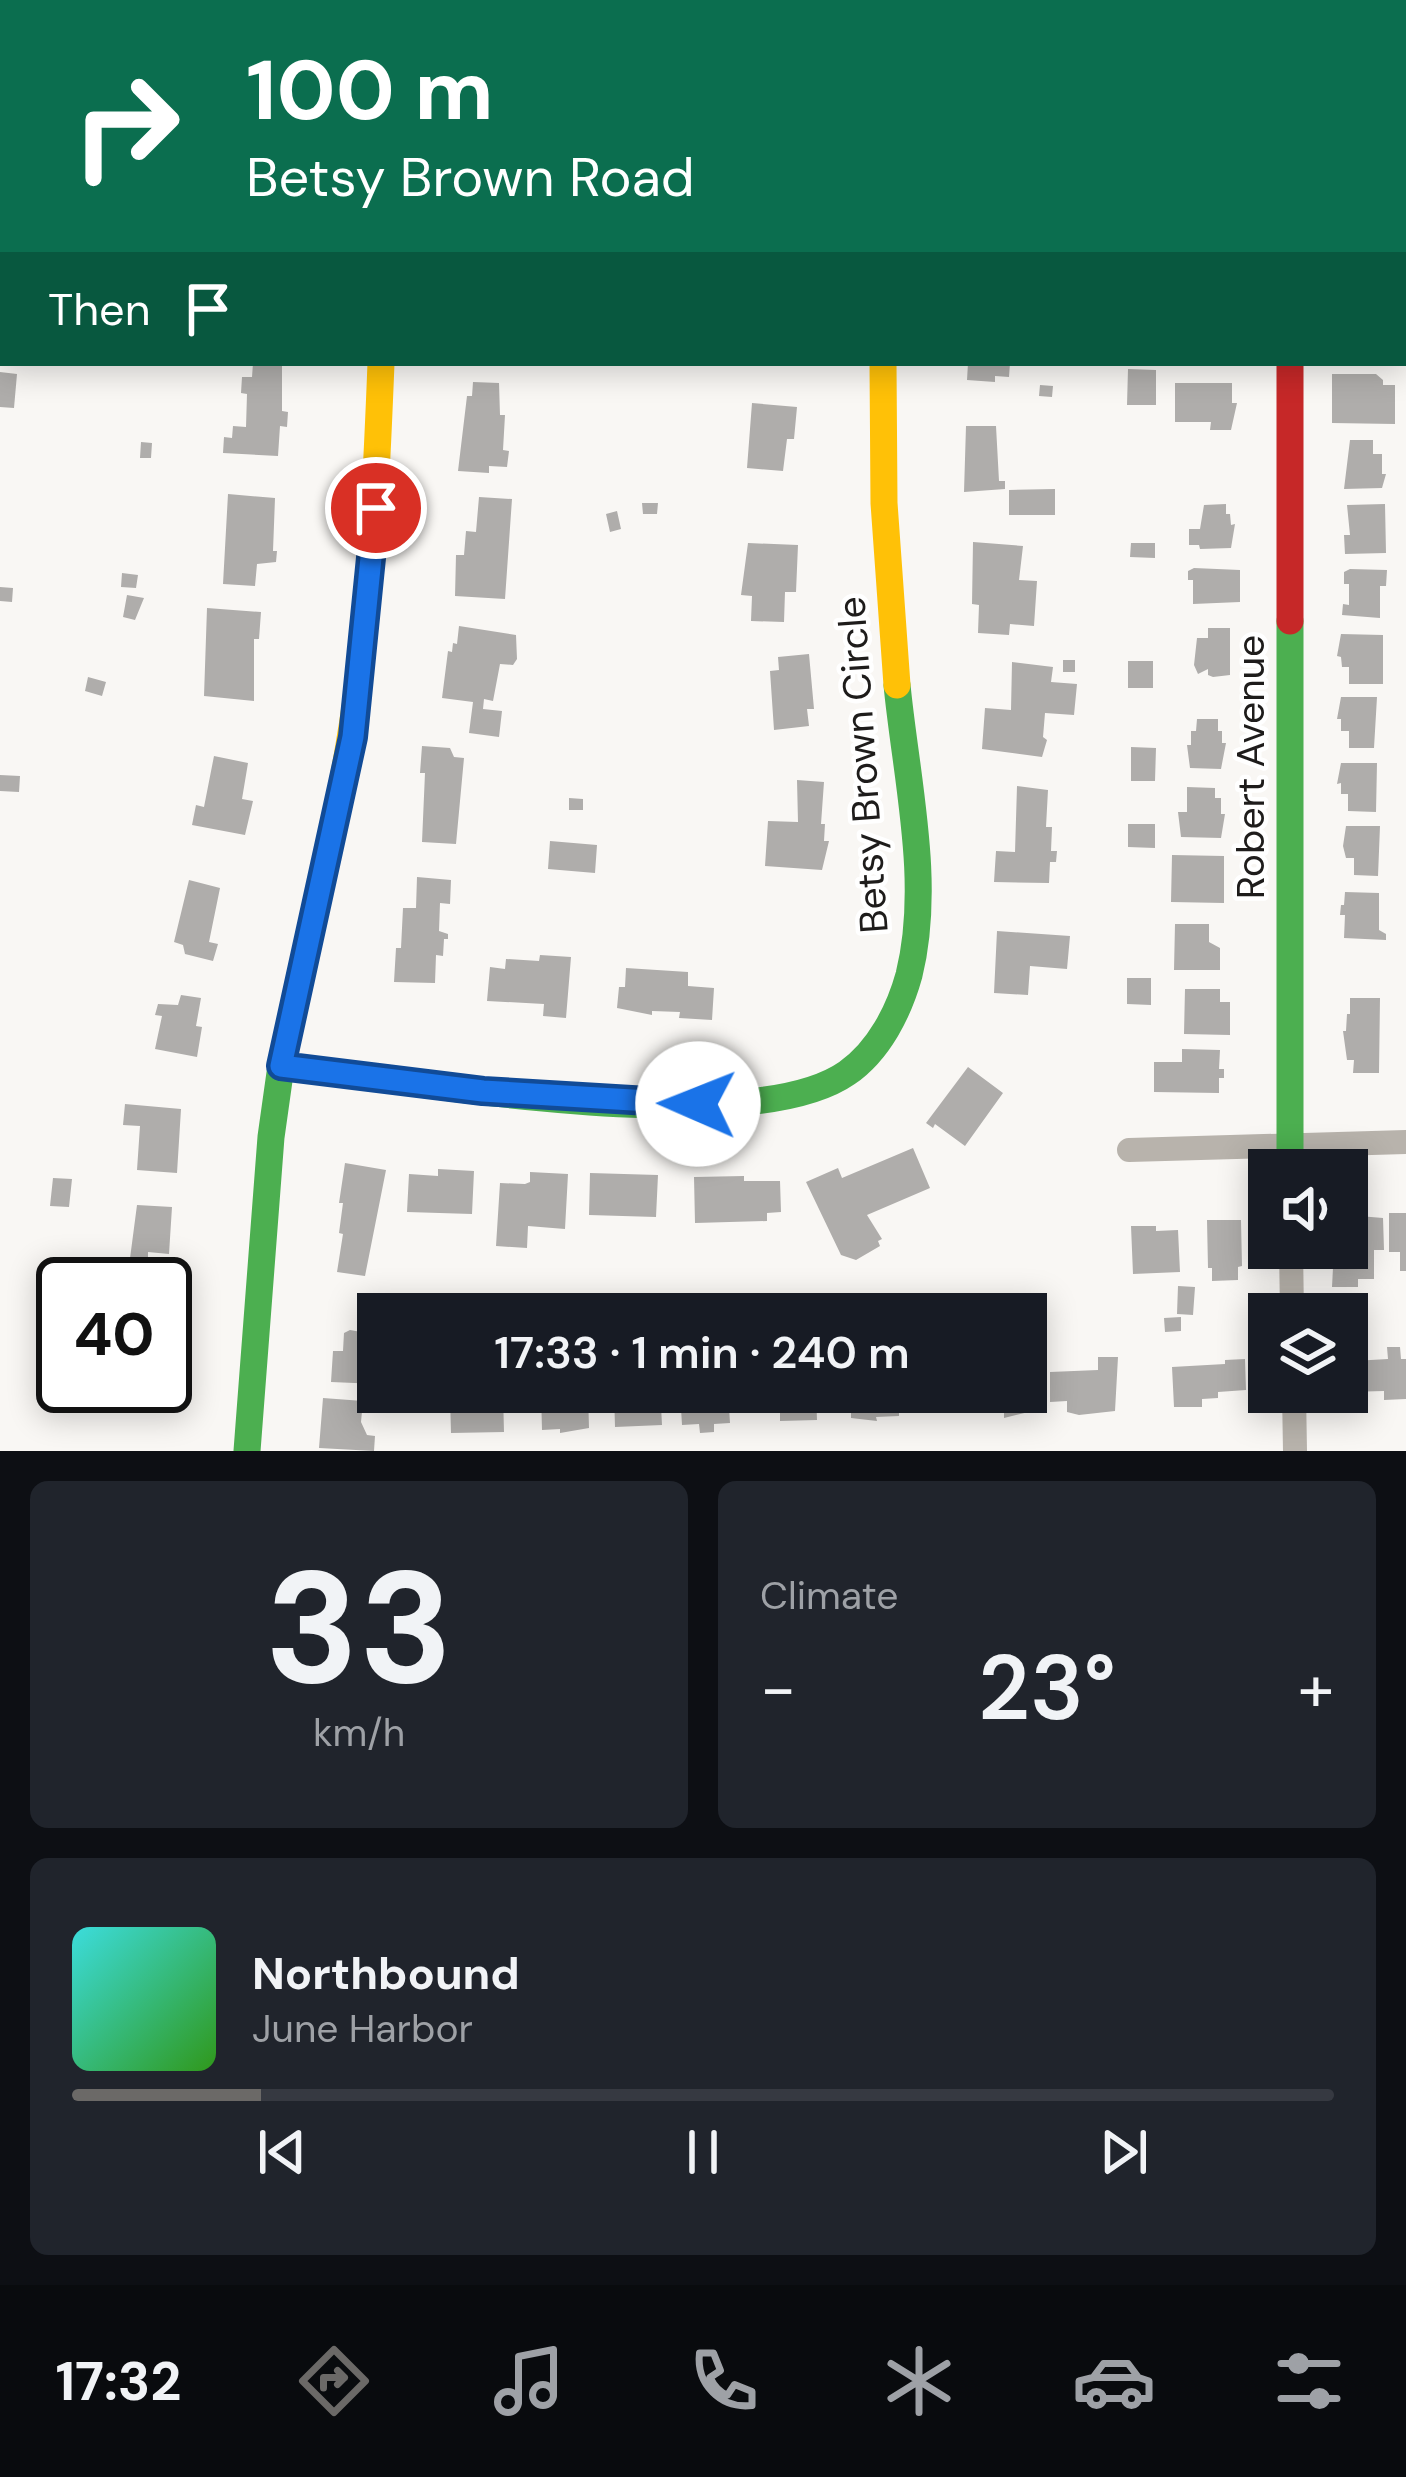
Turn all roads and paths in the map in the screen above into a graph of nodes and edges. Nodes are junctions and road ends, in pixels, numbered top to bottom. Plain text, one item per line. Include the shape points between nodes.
1 (381, 366) edge
2 (883, 366) edge
3 (1290, 366) edge
4 (281, 1066) junction
5 (1406, 1142) edge
6 (1290, 1149) edge
7 (1355, 1149) edge
8 (1129, 1150) dead end
9 (1248, 1156) edge
10 (1294, 1413) edge
11 (247, 1451) edge
12 (1295, 1451) edge

1 - 4 street via 374,551 353,737
2 - 4 street, Betsy Brown Circle via 883,520 914,859 914,948 900,1005 866,1056 844,1076 812,1087 698,1104 483,1091
3 - 6 street, Robert Avenue
4 - 11 street
5 - 7 street
8 - 9 street
10 - 12 street

